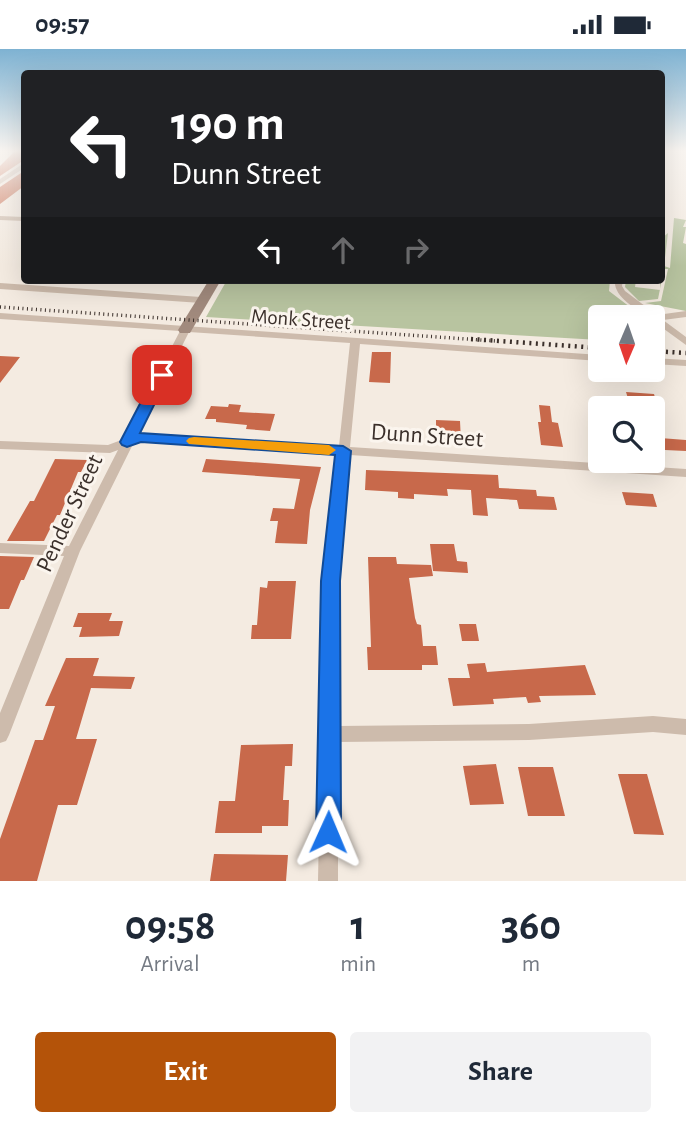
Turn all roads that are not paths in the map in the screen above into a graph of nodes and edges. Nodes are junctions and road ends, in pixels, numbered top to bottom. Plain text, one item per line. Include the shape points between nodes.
1 (0, 218) edge
2 (21, 219) edge
3 (34, 284) edge
4 (212, 284) edge
5 (618, 284) edge
6 (0, 286) edge
7 (31, 288) junction
8 (201, 300) junction
9 (638, 305) edge
10 (686, 314) edge
11 (665, 318) edge
12 (2, 319) edge
13 (665, 326) edge
14 (185, 330) junction
15 (355, 342) junction
16 (686, 342) edge
17 (588, 357) edge
18 (665, 362) edge
19 (686, 363) edge
20 (127, 442) junction
21 (0, 445) edge
22 (343, 451) junction
23 (686, 473) edge
24 (0, 548) edge
25 (73, 551) junction
26 (686, 727) edge
27 (329, 734) junction
28 (0, 736) edge
29 (328, 881) edge

1 - 2 street
3 - 7 street
4 - 8 street, Pender Street
5 - 9 street
6 - 7 street
7 - 8 street
8 - 14 street, Pender Street
10 - 11 street
12 - 14 street, Monk Street
13 - 16 street
14 - 15 street, Monk Street
14 - 20 street, Pender Street
15 - 17 street, Monk Street
15 - 22 street
18 - 19 street
20 - 21 street, Dunn Street via 110,449
20 - 22 street, Dunn Street via 139,437
20 - 25 street, Pender Street
22 - 23 street, Dunn Street
22 - 27 street via 331,581
24 - 25 street
25 - 28 street, Pender Street
26 - 27 street via 653,724 529,732
27 - 29 street

